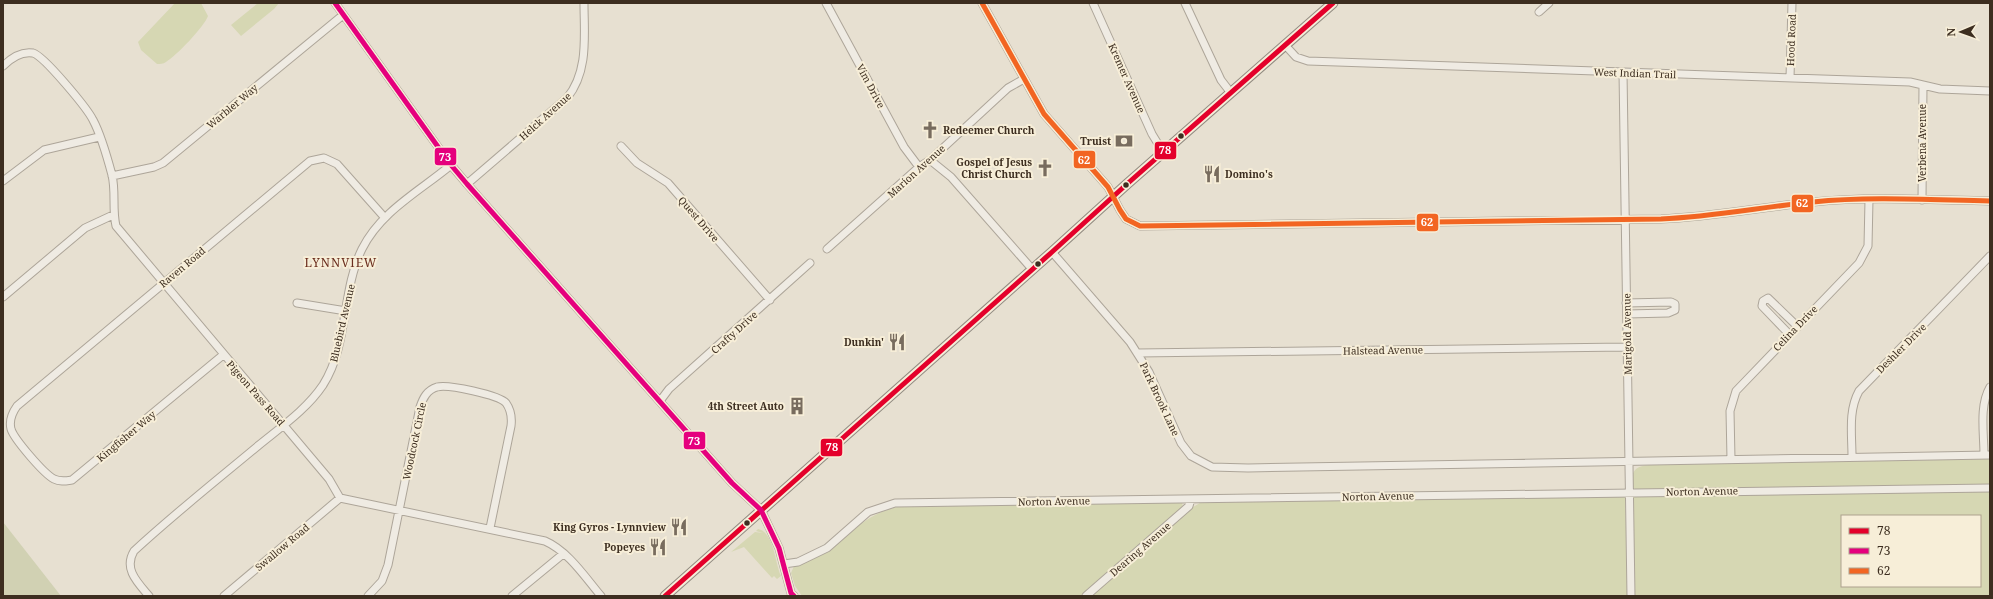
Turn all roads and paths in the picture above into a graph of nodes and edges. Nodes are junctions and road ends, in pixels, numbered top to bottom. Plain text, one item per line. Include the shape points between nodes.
1 (335, 3) edge
2 (584, 3) edge
3 (826, 3) edge
4 (982, 3) edge
5 (1093, 3) edge
6 (1186, 3) edge
7 (1333, 3) edge
8 (1549, 3) edge
9 (1792, 3) edge
10 (1539, 12) dead end
11 (342, 15) junction
12 (1285, 45) junction
13 (3, 66) edge
14 (1624, 72) junction
15 (1790, 78) junction
16 (1024, 79) junction
17 (1923, 85) junction
18 (1990, 91) edge
19 (1230, 93) junction
20 (99, 137) junction
21 (621, 146) dead end
22 (1163, 152) junction
23 (930, 160) junction
24 (451, 164) junction
25 (919, 167) junction
26 (112, 176) junction
27 (3, 181) edge
28 (467, 184) junction
29 (1113, 197) junction
30 (1869, 200) junction
31 (1922, 200) junction
32 (1990, 201) edge
33 (113, 215) junction
34 (385, 218) junction
35 (1626, 220) junction
36 (827, 249) dead end
37 (1052, 252) junction
38 (1990, 256) edge
39 (810, 263) dead end
40 (1032, 269) junction
41 (164, 283) junction
42 (3, 297) edge
43 (770, 300) junction
44 (297, 303) dead end
45 (1626, 303) junction
46 (346, 311) junction
47 (1627, 314) junction
48 (1797, 326) junction
49 (1789, 334) junction
50 (1627, 347) junction
51 (1138, 353) junction
52 (223, 354) junction
53 (1990, 387) edge
54 (660, 401) junction
55 (284, 425) junction
56 (27, 451) joint
57 (1987, 455) edge
58 (1852, 457) junction
59 (1731, 459) junction
60 (1629, 462) junction
61 (1990, 488) edge
62 (1629, 492) junction
63 (340, 498) junction
64 (1191, 499) junction
65 (761, 510) junction
66 (400, 511) junction
67 (490, 528) junction
68 (563, 554) junction
69 (784, 564) junction
70 (149, 596) edge
71 (224, 596) edge
72 (368, 596) edge
73 (512, 596) edge
74 (601, 596) edge
75 (665, 596) edge
76 (794, 596) edge
77 (1086, 596) edge
78 (1631, 596) edge

1 - 11 street
2 - 28 street, Helck Avenue via 583,60 578,82 571,92
3 - 25 street, Vim Drive via 904,147
4 - 16 street
5 - 22 street, Kremer Avenue via 1151,134
6 - 19 street via 1221,80
7 - 12 main road
8 - 10 street
9 - 15 street, Hood Road
11 - 24 street
11 - 26 street, Warbler Way via 163,163
12 - 14 street, West Indian Trail via 1296,57 1308,61
12 - 19 main road
13 - 20 street, Pigeon Pass Road via 14,57 28,53 41,57 92,118
14 - 15 street, West Indian Trail
14 - 35 street, Marigold Avenue
15 - 17 street, West Indian Trail via 1910,82
16 - 23 street, Marion Avenue via 1003,93
16 - 29 street via 1044,114 1108,187
17 - 18 street, West Indian Trail via 1940,89
17 - 31 street, Verbena Avenue
19 - 22 main road
20 - 26 street, Pigeon Pass Road
20 - 27 street via 44,150
21 - 43 street, Quest Drive via 637,163 668,183
22 - 29 main road
23 - 25 street, Marion Avenue
23 - 40 street via 951,178
24 - 28 street
24 - 34 street, Bluebird Avenue
25 - 36 street, Marion Avenue
26 - 33 street, Pigeon Pass Road
28 - 54 street
29 - 35 street via 1129,221 1148,226
29 - 37 main road
30 - 31 street
30 - 35 street via 1814,202 1687,218
30 - 48 street, Celina Drive via 1869,238 1866,253
31 - 32 street
33 - 41 street, Pigeon Pass Road via 116,226
33 - 42 street via 85,228
34 - 41 street, Raven Road via 337,164 324,158 313,159
34 - 46 street, Bluebird Avenue via 376,227 358,259
35 - 45 street, Marigold Avenue
37 - 40 main road
37 - 51 street, Park Brook Lane
38 - 58 street, Deshler Drive via 1859,391 1852,412
39 - 43 street, Crafty Drive
40 - 65 main road
41 - 52 street, Pigeon Pass Road
41 - 56 street, Raven Road via 17,406 12,415 11,429
43 - 54 street, Crafty Drive via 669,389
44 - 46 street
45 - 47 street, Marigold Avenue
45 - 47 street via 1675,304 1675,310 1668,313
46 - 55 street, Bluebird Avenue via 336,356 328,376 316,395
47 - 50 street, Marigold Avenue
48 - 49 street, Celina Drive
48 - 49 street via 1768,298 1763,301 1762,306
49 - 59 street, Celina Drive via 1738,386 1733,396 1730,411
50 - 51 street, Halstead Avenue
50 - 60 street, Marigold Avenue
51 - 60 street, Park Brook Lane via 1185,449 1203,464 1219,468
52 - 55 street, Pigeon Pass Road
52 - 56 street, Kingfisher Way via 76,478 65,481 52,478
53 - 57 street via 1985,397 1984,410
54 - 65 street via 732,483
55 - 63 street, Pigeon Pass Road via 328,479
55 - 70 street, Bluebird Avenue via 134,551 130,562 131,572
57 - 58 street
58 - 59 street
59 - 60 street
60 - 62 street, Marigold Avenue
61 - 62 street, Norton Avenue
62 - 64 street, Norton Avenue
62 - 78 street, Marigold Avenue
63 - 66 street
63 - 71 street, Swallow Road
64 - 69 street, Norton Avenue via 895,503 868,512 826,548 798,562
64 - 77 street, Dearing Avenue via 1189,506
65 - 69 street
65 - 75 main road
66 - 67 street
66 - 67 street, Woodcock Circle via 420,407 429,391 446,386 496,396 506,403 511,414 511,426
66 - 72 street, Woodcock Circle via 385,575 378,587
67 - 68 street via 545,541
68 - 73 street
68 - 74 street
69 - 76 street

